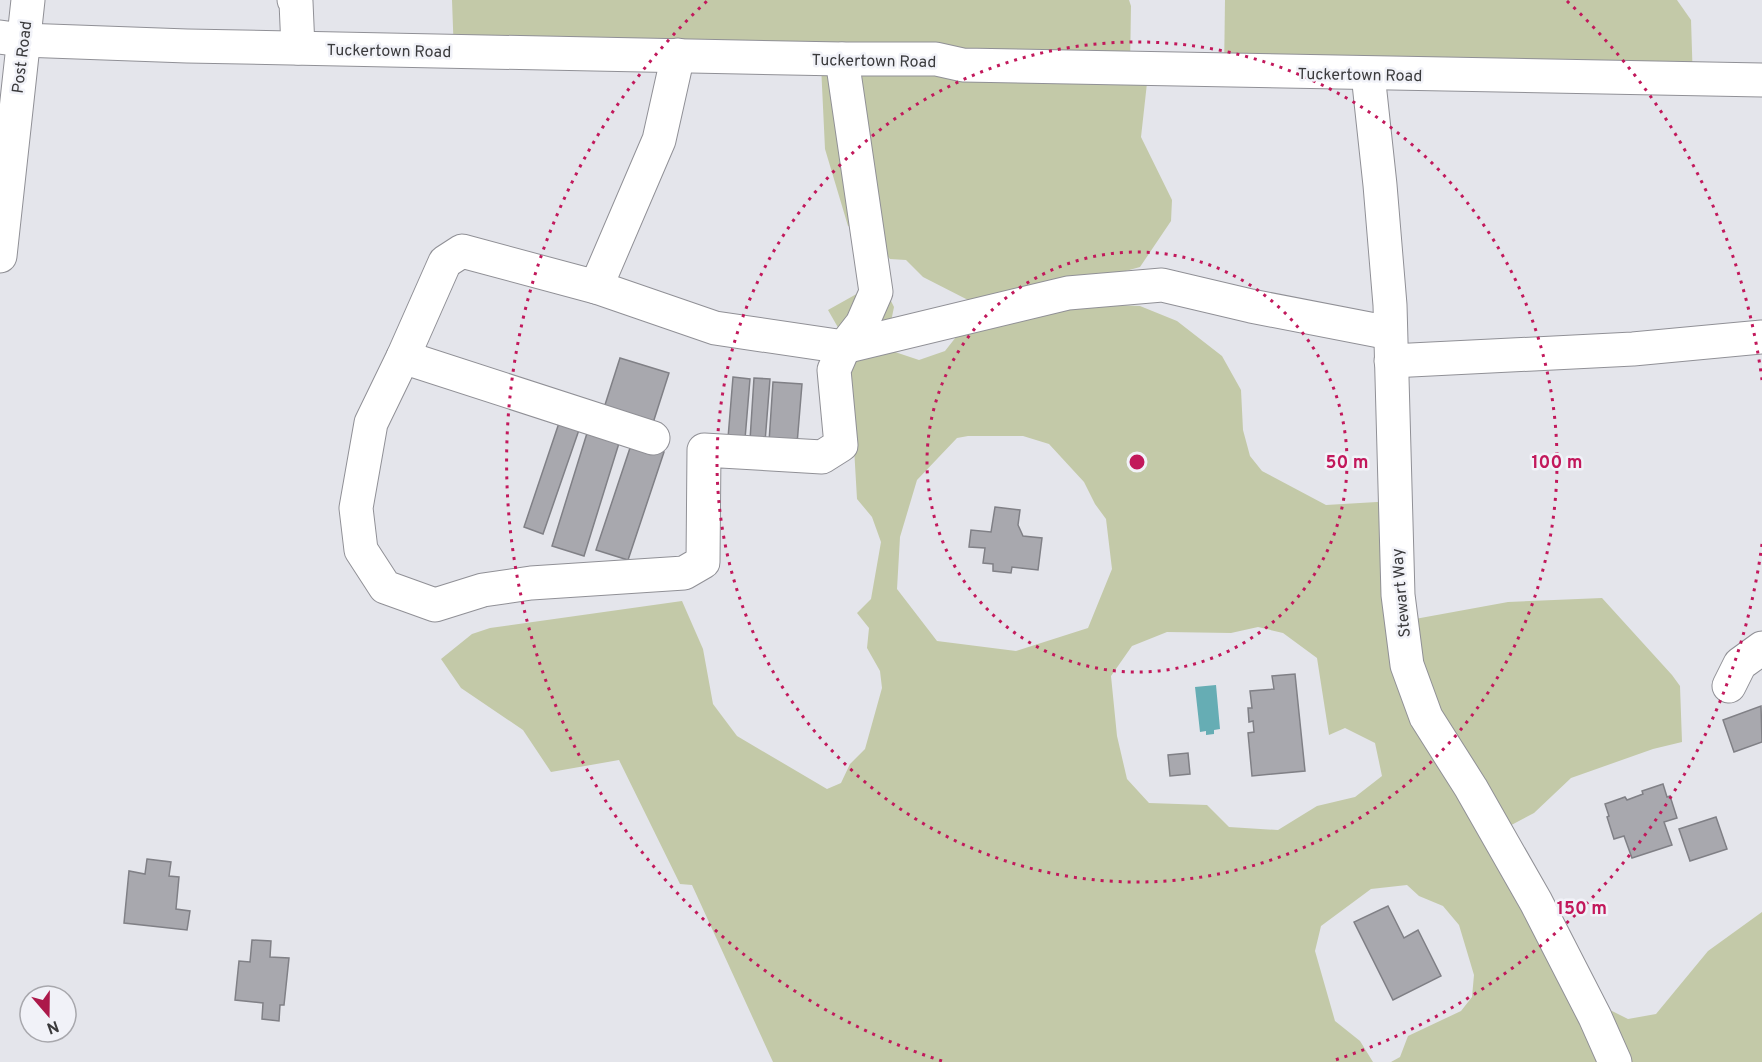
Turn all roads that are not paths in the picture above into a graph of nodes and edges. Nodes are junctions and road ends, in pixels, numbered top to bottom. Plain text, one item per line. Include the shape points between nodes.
1 (28, 0) edge
2 (297, 1) edge
3 (11, 38) edge
4 (298, 48) junction
5 (678, 55) junction
6 (842, 59) junction
7 (1368, 74) junction
8 (1762, 80) edge
9 (0, 256) edge
10 (596, 287) junction
11 (1762, 337) edge
12 (844, 347) junction
13 (1391, 347) junction
14 (404, 357) junction
15 (653, 438) dead end
16 (1762, 648) edge
17 (1729, 686) dead end
18 (1615, 1062) edge

1 - 3 street, Post Road
2 - 4 street
3 - 4 street, Tuckertown Road
3 - 9 street, Post Road
4 - 5 street, Tuckertown Road
5 - 6 street, Tuckertown Road
5 - 10 street via 659,140
6 - 7 street, Tuckertown Road
6 - 12 street via 876,292 862,324
7 - 8 street, Tuckertown Road
7 - 13 street, Stewart Way
10 - 12 street via 715,328
10 - 14 street via 462,251 445,262
11 - 13 street via 1633,349
12 - 13 street via 1068,293 1162,285
12 - 14 street via 834,370 841,445 822,457 704,450 703,562 684,573 531,583 483,590 435,604 385,587 362,550 356,508 371,423
13 - 18 street, Stewart Way via 1398,595 1407,666 1426,717 1536,902
14 - 15 street
16 - 17 street via 1740,664

